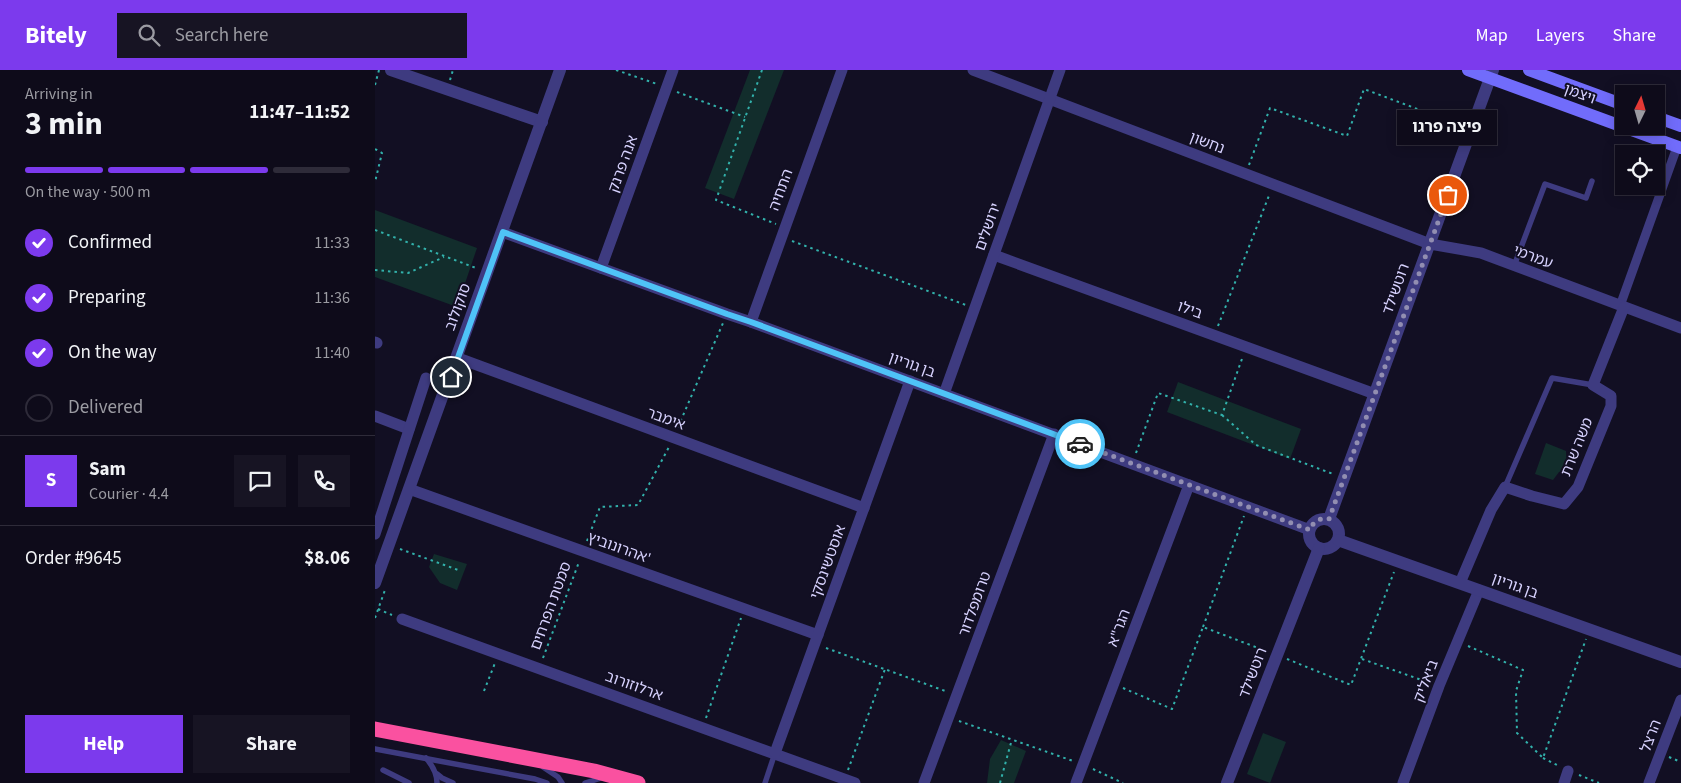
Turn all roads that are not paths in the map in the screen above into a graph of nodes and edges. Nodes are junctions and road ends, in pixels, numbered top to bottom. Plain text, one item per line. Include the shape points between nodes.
1 (391, 70) edge
2 (560, 70) edge
3 (673, 70) edge
4 (842, 70) edge
5 (973, 70) edge
6 (1060, 70) edge
7 (1468, 70) edge
8 (1529, 70) edge
9 (1492, 74) edge
10 (1050, 100) junction
11 (1615, 102) edge
12 (1665, 120) edge
13 (542, 122) junction
14 (1681, 126) edge
15 (1679, 147) edge
16 (1593, 181) dead end
17 (503, 232) junction
18 (1430, 244) junction
19 (994, 255) junction
20 (1514, 266) junction
21 (601, 268) junction
22 (1622, 307) junction
23 (751, 322) junction
24 (1681, 328) edge
25 (457, 358) junction
26 (426, 378) dead end
27 (910, 382) junction
28 (1593, 385) junction
29 (944, 394) junction
30 (1375, 394) junction
31 (375, 416) edge
32 (409, 429) junction
33 (1054, 434) junction
34 (1189, 485) junction
35 (1505, 487) junction
36 (409, 489) junction
37 (864, 508) junction
38 (1329, 519) junction
39 (1310, 530) junction
40 (375, 534) edge
41 (1338, 540) junction
42 (1319, 548) junction
43 (375, 583) edge
44 (1460, 583) junction
45 (1479, 590) junction
46 (402, 619) road end
47 (816, 639) junction
48 (1681, 662) edge
49 (1681, 700) edge
50 (378, 728) edge
51 (377, 751) edge
52 (775, 753) junction
53 (426, 758) junction
54 (529, 759) junction
55 (383, 770) dead end
56 (1569, 771) dead end
57 (620, 777) junction
58 (437, 780) edge
59 (850, 781) edge
60 (409, 783) edge
61 (453, 783) edge
62 (547, 783) edge
63 (562, 783) edge
64 (585, 783) edge
65 (638, 783) edge
66 (765, 783) edge
67 (924, 783) edge
68 (1076, 783) edge
69 (1227, 783) edge
70 (1403, 783) edge
71 (1564, 783) edge
72 (1649, 783) edge

1 - 13 street
2 - 13 street, סוקולוב
3 - 21 street, אנה פרנק
4 - 23 street, התחיה
5 - 10 street, נחשון
6 - 10 street, ירושלים
7 - 9 main road, ויצמן
8 - 11 main road, ויצמן
9 - 15 main road, ויצמן
9 - 18 street, רוטשילד
10 - 18 street, נחשון
10 - 19 street, ירושלים
12 - 14 main road
13 - 17 street, סוקולוב
15 - 22 street
16 - 20 lane via 1586,198 1545,184
17 - 21 street, בן גוריון
17 - 25 street, סוקולוב
18 - 20 street, עמרמי via 1481,253
18 - 30 street, רוטשילד
19 - 29 street, ירושלים
19 - 30 street, בילו
20 - 22 street, עמרמי
21 - 23 street, בן גוריון
22 - 24 street, עמרמי
22 - 28 street
23 - 27 street, בן גוריון
25 - 36 street, סוקולוב
25 - 37 street, אימבר
26 - 32 street
27 - 29 street, בן גוריון
27 - 37 street, אוסטשינסקי
28 - 35 lane via 1552,378
28 - 35 street, משה שרת via 1611,396 1611,406 1578,487 1563,504
29 - 33 street, בן גוריון
30 - 38 street, רוטשילד
31 - 32 street
32 - 40 street
33 - 34 street, בן גוריון
33 - 67 street, טרומפלדור
34 - 39 street, בן גוריון
34 - 68 street, הגר"א
35 - 44 street via 1491,510
36 - 43 street, סוקולוב
36 - 47 street, אהרונוביץ' via 745,608
37 - 47 street, אוסטשינסקי
38 - 39 street via 1316,521
38 - 41 street via 1339,528
39 - 42 street via 1311,540
41 - 42 street via 1333,546
41 - 44 street, בן גוריון
42 - 69 street, רוטשילד
44 - 45 street, בן גוריון
45 - 48 street, בן גוריון
45 - 70 street, ביאליק
46 - 52 street, ארלוזורוב
47 - 52 street, אוסטשינסקי
49 - 72 street, הרצל
50 - 54 highway
51 - 53 lane
52 - 59 street, ארלוזורוב
52 - 66 lane
53 - 58 lane
53 - 62 lane
54 - 57 highway
54 - 63 lane via 550,770
55 - 60 lane
56 - 71 street
57 - 64 lane via 597,778
57 - 65 highway
58 - 61 lane via 441,778

